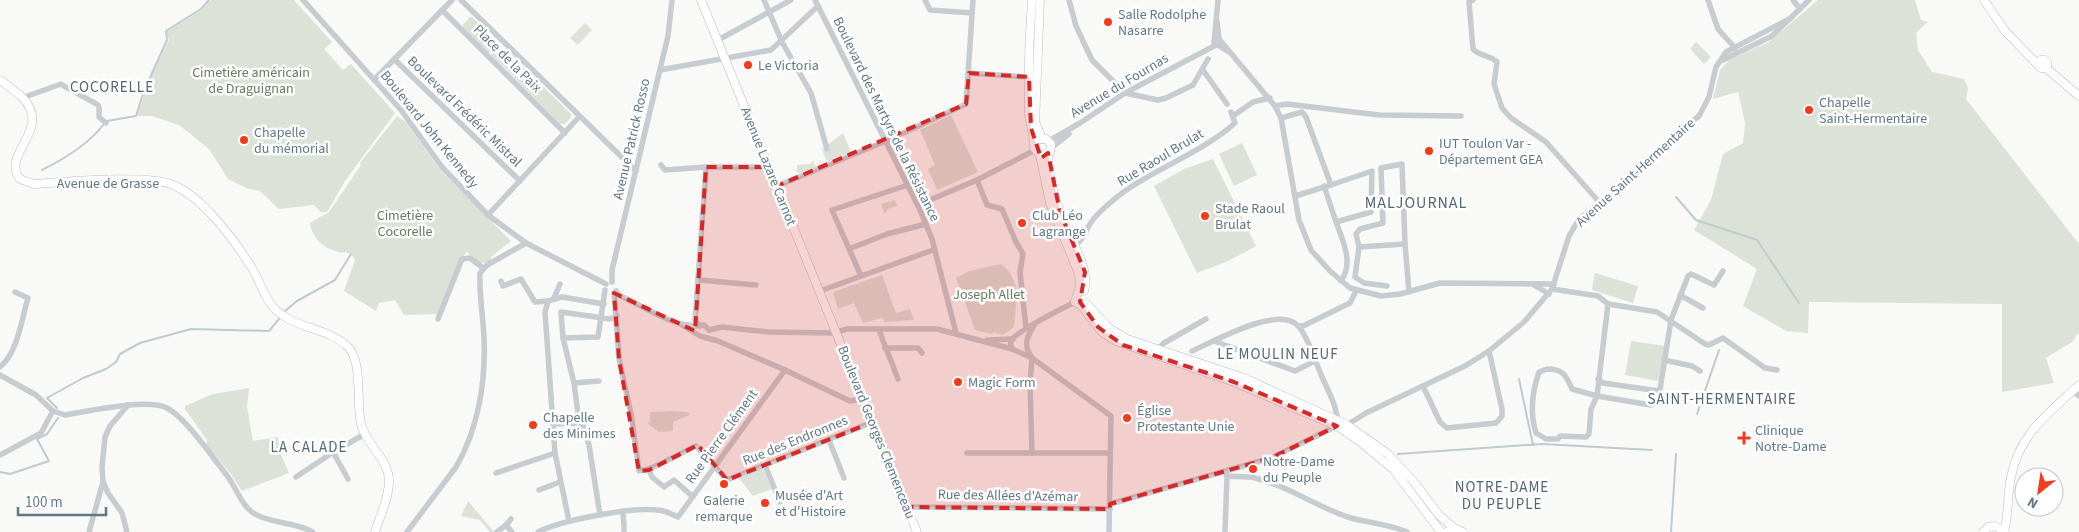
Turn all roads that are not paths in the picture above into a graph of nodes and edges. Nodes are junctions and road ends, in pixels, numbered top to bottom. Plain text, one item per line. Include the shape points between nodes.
1 (303, 0) edge
2 (452, 0) edge
3 (460, 0) edge
4 (672, 0) edge
5 (701, 0) edge
6 (764, 0) edge
7 (791, 0) edge
8 (925, 0) edge
9 (972, 0) edge
10 (1032, 0) edge
11 (1040, 0) edge
12 (1070, 0) edge
13 (1218, 0) edge
14 (1473, 0) edge
15 (1708, 0) edge
16 (1793, 0) edge
17 (1809, 0) edge
18 (1984, 0) edge
19 (817, 3) edge
20 (442, 10) junction
21 (1800, 10) junction
22 (770, 12) junction
23 (972, 13) junction
24 (718, 40) junction
25 (782, 42) junction
26 (1217, 42) junction
27 (1736, 49) junction
28 (725, 58) junction
29 (394, 59) junction
30 (1208, 60) dead end
31 (660, 70) junction
32 (1203, 70) junction
33 (969, 73) junction
34 (1029, 77) junction
35 (0, 80) edge
36 (374, 80) junction
37 (1125, 93) junction
38 (2079, 96) edge
39 (22, 98) junction
40 (1270, 98) junction
41 (1227, 104) dead end
42 (1275, 106) junction
43 (1461, 116) dead end
44 (579, 117) junction
45 (1281, 118) junction
46 (104, 122) dead end
47 (565, 133) junction
48 (886, 141) junction
49 (1043, 147) junction
50 (827, 149) dead end
51 (661, 165) dead end
52 (769, 167) junction
53 (706, 168) junction
54 (636, 171) junction
55 (977, 180) junction
56 (520, 181) junction
57 (908, 185) junction
58 (1328, 185) junction
59 (777, 186) junction
60 (1295, 196) junction
61 (1600, 203) junction
62 (918, 205) junction
63 (488, 215) junction
64 (1336, 222) junction
65 (926, 224) junction
66 (526, 244) junction
67 (1405, 244) junction
68 (1074, 246) junction
69 (1359, 247) junction
70 (849, 249) junction
71 (933, 250) junction
72 (485, 267) junction
73 (1723, 270) dead end
74 (861, 276) junction
75 (699, 280) junction
76 (500, 281) dead end
77 (1341, 281) junction
78 (560, 284) dead end
79 (756, 284) dead end
80 (1532, 284) junction
81 (608, 286) junction
82 (1387, 286) dead end
83 (1552, 289) junction
84 (820, 291) junction
85 (1356, 291) junction
86 (15, 292) dead end
87 (615, 292) junction
88 (1409, 292) junction
89 (1081, 293) junction
90 (1680, 296) junction
91 (551, 299) junction
92 (604, 304) junction
93 (1081, 304) junction
94 (1608, 304) junction
95 (1703, 308) dead end
96 (602, 318) junction
97 (1206, 319) dead end
98 (438, 320) dead end
99 (617, 320) junction
100 (1671, 320) junction
101 (1034, 325) junction
102 (1299, 326) junction
103 (1026, 328) junction
104 (703, 331) junction
105 (836, 332) junction
106 (879, 332) junction
107 (956, 333) junction
108 (563, 338) junction
109 (1014, 338) junction
110 (980, 340) junction
111 (1214, 341) junction
112 (1026, 345) junction
113 (885, 348) junction
114 (1012, 349) junction
115 (1157, 350) junction
116 (1192, 351) dead end
117 (1489, 351) junction
118 (1020, 352) junction
119 (922, 353) dead end
120 (1032, 358) junction
121 (1315, 360) junction
122 (1664, 360) junction
123 (0, 367) edge
124 (785, 370) junction
125 (1777, 370) dead end
126 (1700, 372) dead end
127 (0, 375) edge
128 (898, 379) dead end
129 (1598, 379) junction
130 (599, 380) dead end
131 (574, 383) junction
132 (1423, 386) junction
133 (1659, 391) junction
134 (2077, 391) edge
135 (1597, 396) junction
136 (863, 399) junction
137 (128, 405) junction
138 (53, 411) junction
139 (873, 422) junction
140 (581, 423) junction
141 (1338, 423) junction
142 (553, 424) junction
143 (1347, 425) junction
144 (365, 434) junction
145 (828, 440) junction
146 (334, 452) junction
147 (555, 453) junction
148 (967, 453) dead end
149 (1032, 453) junction
150 (1110, 453) junction
151 (0, 455) edge
152 (765, 465) junction
153 (714, 466) junction
154 (649, 470) junction
155 (496, 473) dead end
156 (1226, 474) junction
157 (296, 477) dead end
158 (844, 478) dead end
159 (348, 479) dead end
160 (103, 482) junction
161 (560, 482) junction
162 (540, 490) dead end
163 (692, 496) junction
164 (780, 502) dead end
165 (907, 507) junction
166 (1110, 507) junction
167 (623, 513) junction
168 (2007, 513) junction
169 (603, 515) junction
170 (511, 519) dead end
171 (569, 521) junction
172 (506, 524) junction
173 (1995, 526) junction
174 (624, 529) edge
175 (1459, 530) edge
176 (2004, 531) edge
177 (89, 532) edge
178 (126, 532) edge
179 (313, 532) edge
180 (375, 532) edge
181 (407, 532) edge
182 (497, 532) edge
183 (512, 532) edge
184 (538, 532) edge
185 (917, 532) edge
186 (1109, 532) edge
187 (1226, 532) edge
188 (1407, 532) edge
189 (1441, 532) edge
190 (1446, 532) edge
191 (1983, 532) edge

1 - 36 street, Boulevard John Kennedy
2 - 20 street
3 - 44 street, Place de la Paix
4 - 31 street, Avenue Patrick Rosso
5 - 24 main road, Avenue Lazare Carnot
6 - 22 street
7 - 22 street
8 - 23 street via 930,10
9 - 23 street
10 - 34 main road
11 - 49 main road via 1035,122
12 - 37 street via 1076,26 1092,60
13 - 26 street
14 - 61 street via 1469,2 1472,49 1497,62 1494,84 1502,108 1546,142
15 - 27 street via 1718,29
16 - 21 street
17 - 21 street, Avenue Saint-Hermentaire
18 - 38 main road via 2005,31
19 - 25 street
19 - 48 street, Boulevard des Martyrs de la Résistance
20 - 29 street
20 - 47 street, Place de la Paix
21 - 27 street, Avenue Saint-Hermentaire via 1772,36
22 - 24 street
22 - 25 street
23 - 33 street
24 - 28 main road, Avenue Lazare Carnot
25 - 28 street via 771,50
25 - 50 street via 811,93
26 - 37 street, Avenue du Fournas
26 - 40 street via 1230,52
27 - 61 street, Avenue Saint-Hermentaire via 1716,67 1709,98 1698,116
28 - 31 street
28 - 52 main road, Avenue Lazare Carnot
29 - 36 street
29 - 56 street, Boulevard Frédéric Mistral
30 - 32 street
31 - 54 street, Avenue Patrick Rosso
32 - 37 street via 1193,84 1166,98 1158,100
32 - 41 street
33 - 34 street
33 - 48 street via 966,104
34 - 49 main road via 1029,119
35 - 39 main road, Avenue de Grasse
36 - 63 street, Boulevard John Kennedy via 401,110 442,167
37 - 49 street, Avenue du Fournas
39 - 46 street via 61,84 74,94 96,102 99,117
39 - 144 main road, Avenue de Grasse via 32,119 29,136 14,163 20,179 34,184 162,182 188,194 213,217 242,253 274,308 288,318 335,338 352,351 358,406
40 - 42 street
40 - 68 street, Rue Raoul Brulat via 1253,102 1232,114 1235,123 1224,133 1152,174 1111,202 1092,221 1081,242
42 - 43 street via 1287,104 1379,115
42 - 45 street
44 - 47 street
44 - 54 street, Place de la Paix
45 - 58 street via 1302,112 1306,117
45 - 60 street
47 - 56 street
48 - 57 street, Boulevard des Martyrs de la Résistance
48 - 59 street
49 - 55 street, Avenue du Fournas
49 - 68 main road via 1054,195
49 - 89 main road via 1052,210 1079,274
51 - 53 street via 665,170
52 - 53 street
52 - 59 main road, Avenue Lazare Carnot
53 - 75 street
54 - 81 street, Avenue Patrick Rosso
55 - 62 street, Avenue du Fournas
55 - 103 street via 990,207 1002,209 1023,254 1020,272
56 - 63 street
57 - 62 street, Boulevard des Martyrs de la Résistance
57 - 70 street via 832,210
58 - 60 street
58 - 64 street
58 - 64 street via 1372,171 1371,212
59 - 84 main road, Avenue Lazare Carnot
60 - 77 street via 1299,220 1311,250
61 - 83 street, Avenue Saint-Hermentaire via 1574,227
62 - 65 street, Boulevard des Martyrs de la Résistance
63 - 66 street, Boulevard John Kennedy
64 - 77 street via 1348,255 1347,274
65 - 70 street via 887,234
65 - 71 street, Boulevard des Martyrs de la Résistance
66 - 72 street
66 - 81 street, Boulevard John Kennedy
67 - 69 street
67 - 69 street via 1402,164 1381,168 1383,223 1360,229 1356,234
67 - 88 street
68 - 89 main road via 1084,272
69 - 82 street via 1355,277 1364,283
70 - 74 street
71 - 74 street
71 - 107 street, Boulevard des Martyrs de la Résistance
72 - 98 street via 470,258 462,259
72 - 181 street via 480,279 484,350 477,416 456,467
73 - 90 street via 1714,285 1691,274
74 - 84 street
75 - 79 street
75 - 104 street via 696,320
76 - 91 street via 503,286 521,279 535,302
77 - 85 street
78 - 91 street
80 - 83 street
80 - 83 street
80 - 88 street via 1440,283
81 - 87 street, Boulevard John Kennedy via 610,294
81 - 87 street via 616,286
81 - 92 street, Avenue Patrick Rosso
83 - 94 street via 1598,296
83 - 117 street, Avenue Saint-Hermentaire via 1528,318
84 - 105 main road, Avenue Lazare Carnot
85 - 88 street via 1381,296
85 - 102 street via 1350,303
86 - 123 street via 28,298 12,352
87 - 99 street
87 - 104 street, Boulevard John Kennedy via 682,325
89 - 93 main road via 1087,297
89 - 93 main road via 1075,297
90 - 95 street
90 - 100 street
91 - 92 street
91 - 142 street via 545,312
92 - 96 street, Avenue Patrick Rosso
93 - 101 street
93 - 115 main road via 1117,334
93 - 141 main road via 1098,327 1116,342
94 - 100 street via 1657,312
94 - 129 street
96 - 99 street
96 - 108 street, Avenue Patrick Rosso via 598,337
96 - 108 street via 561,312
97 - 115 street
99 - 154 street via 619,359 639,471
100 - 122 street
100 - 125 street via 1705,344 1723,338 1764,368
101 - 103 street
101 - 112 street
102 - 111 street via 1287,321 1254,322
102 - 121 street
103 - 109 street
104 - 105 street via 717,327 768,332
104 - 124 street via 718,341
105 - 106 street via 847,329
105 - 136 main road, Boulevard Georges Clemenceau
106 - 107 street via 937,329
106 - 113 street
107 - 110 street
108 - 131 street
109 - 110 street
109 - 112 street via 1022,338
109 - 114 street via 1010,344
110 - 114 street
111 - 116 street
111 - 121 street via 1295,371
112 - 118 street
112 - 120 street
113 - 119 street via 918,348
113 - 128 street
114 - 118 street
115 - 141 main road via 1244,378
117 - 132 street, Avenue Saint-Hermentaire
117 - 132 street via 1502,409 1502,416 1496,423 1446,428
118 - 120 street
120 - 149 street
120 - 150 street via 1111,416
121 - 141 street
122 - 126 street via 1692,366
122 - 133 street
124 - 136 street via 850,401
124 - 153 street, Rue Pierre Clément
127 - 138 street via 36,395
129 - 133 street via 1603,383
129 - 135 street
130 - 131 street
131 - 140 street
132 - 143 street, Avenue Saint-Hermentaire
133 - 135 street via 1658,402 1651,405
134 - 168 main road via 2044,416 2022,444 2011,477
135 - 135 street via 1572,389 1566,374 1559,369 1539,372 1534,385 1532,421 1536,433 1546,439 1586,437
136 - 139 main road, Boulevard Georges Clemenceau
137 - 138 street via 65,415
137 - 160 street via 105,437
137 - 179 street via 167,408 198,439 255,514
138 - 151 street via 40,433
139 - 145 street, Rue des Endronnes
139 - 165 main road, Boulevard Georges Clemenceau
140 - 142 street
140 - 169 street via 589,445
141 - 143 main road, Avenue Saint-Hermentaire
141 - 156 street, Rue des Allées d'Azémar via 1290,450 1238,466
141 - 189 main road via 1392,469
142 - 147 street
143 - 175 main road via 1388,454 1413,480 1439,515
144 - 146 street
144 - 180 main road, Avenue de Grasse via 385,465 389,481
145 - 152 street, Rue des Endronnes
145 - 158 street
146 - 157 street
146 - 159 street
147 - 155 street
147 - 161 street
148 - 149 street
149 - 150 street
150 - 166 street
152 - 153 street, Rue des Endronnes via 727,480
152 - 164 street
153 - 154 street via 696,446
153 - 163 street, Rue Pierre Clément
154 - 163 street via 664,487 674,480
156 - 166 street, Rue des Allées d'Azémar
156 - 187 street
156 - 188 street via 1254,478 1351,518
160 - 177 street
160 - 178 street via 122,513
161 - 162 street
161 - 171 street
163 - 167 street, Rue Pierre Clément via 678,516 663,510
165 - 166 street, Rue des Allées d'Azémar
165 - 185 main road, Boulevard Georges Clemenceau
166 - 186 street
167 - 169 street
167 - 174 street
168 - 173 main road
168 - 176 main road
169 - 171 street
170 - 172 street
171 - 184 street
172 - 182 street
172 - 183 street
173 - 176 main road
173 - 191 main road
175 - 190 main road

